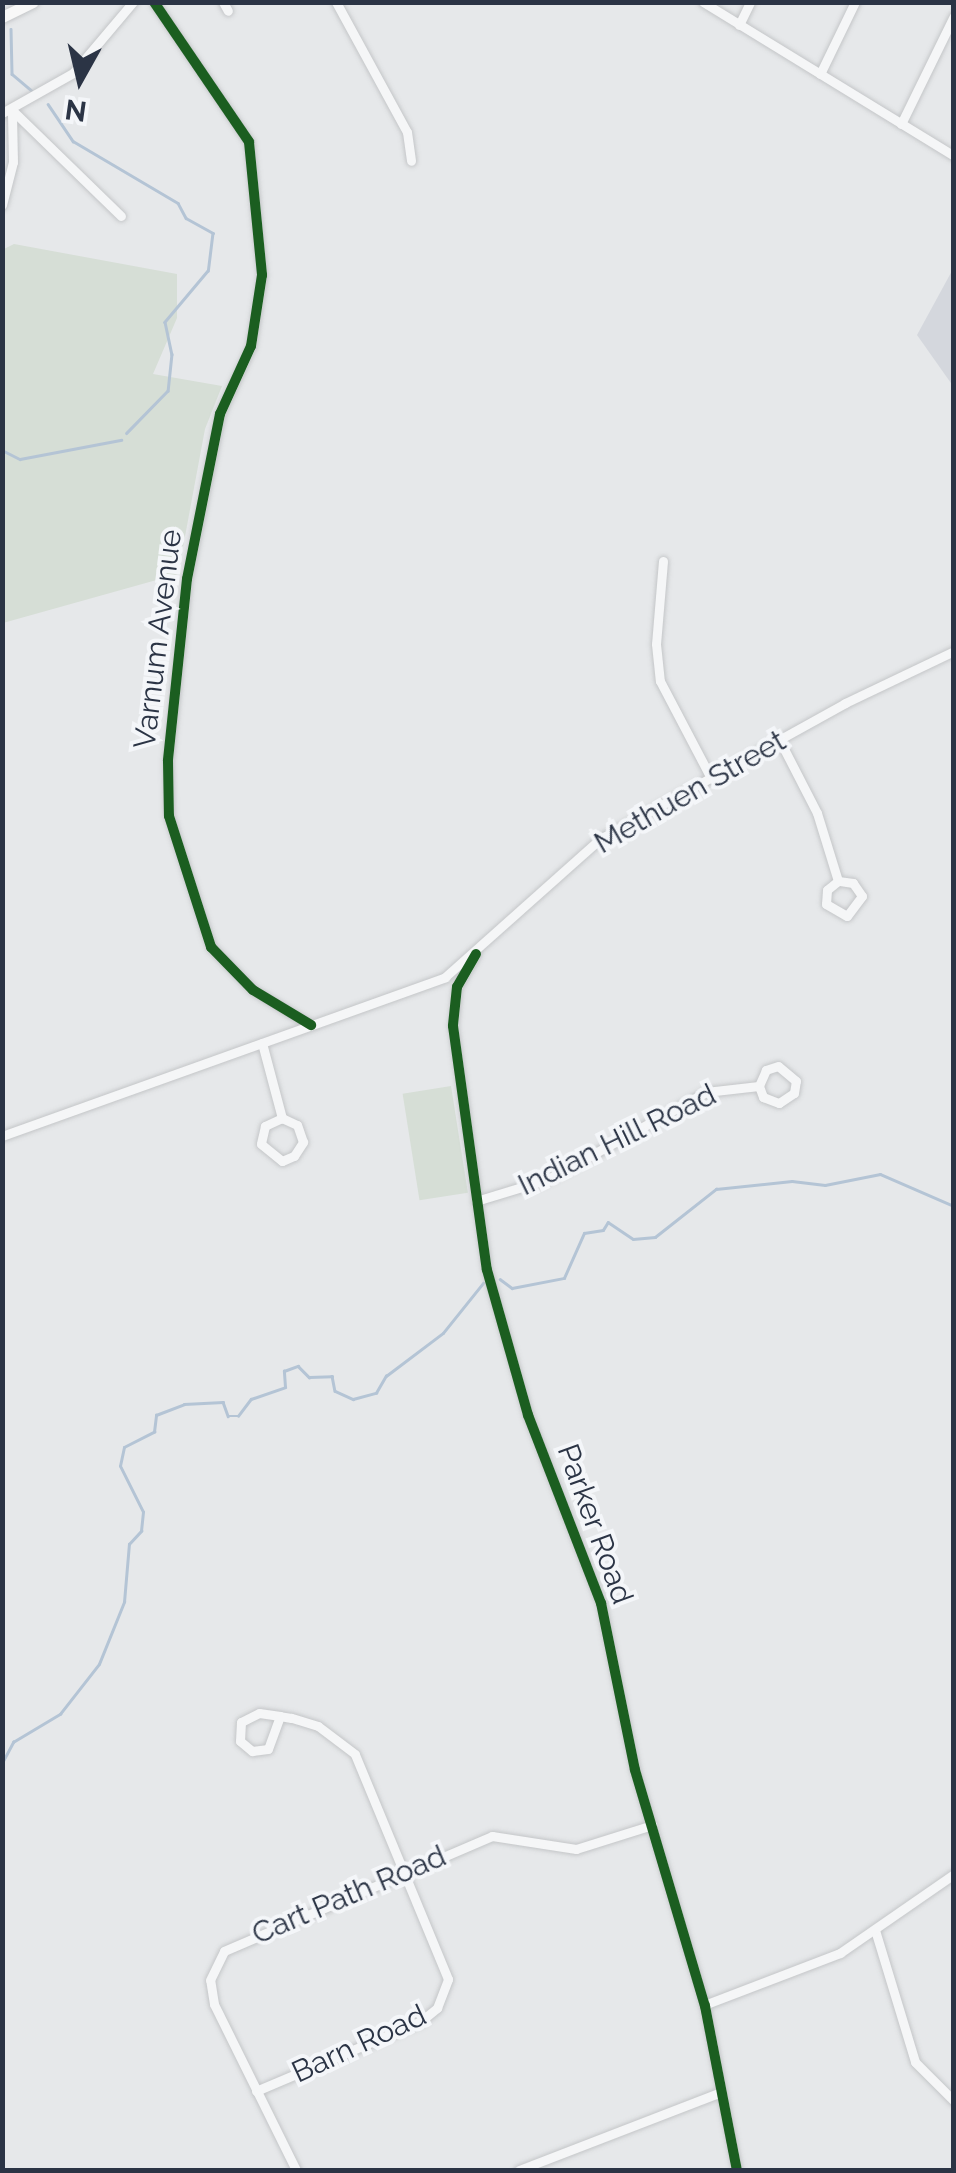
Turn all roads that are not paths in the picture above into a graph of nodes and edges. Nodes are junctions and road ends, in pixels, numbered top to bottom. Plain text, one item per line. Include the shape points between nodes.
1 (34, 2) edge
2 (133, 2) edge
3 (154, 2) edge
4 (336, 2) edge
5 (703, 2) edge
6 (750, 2) edge
7 (855, 2) edge
8 (954, 16) edge
9 (2, 18) edge
10 (739, 26) junction
11 (820, 74) junction
12 (7, 112) edge
13 (901, 124) junction
14 (954, 156) edge
15 (411, 160) dead end
16 (2, 205) edge
17 (121, 216) dead end
18 (663, 561) dead end
19 (954, 652) edge
20 (780, 742) junction
21 (712, 778) junction
22 (838, 881) junction
23 (476, 954) junction
24 (311, 1025) junction
25 (262, 1043) junction
26 (759, 1086) junction
27 (282, 1118) junction
28 (2, 1136) edge
29 (476, 1201) junction
30 (280, 1716) junction
31 (652, 1825) junction
32 (406, 1872) junction
33 (954, 1874) edge
34 (875, 1930) junction
35 (704, 2005) junction
36 (256, 2091) junction
37 (721, 2092) junction
38 (954, 2101) edge
39 (296, 2170) edge
40 (519, 2170) edge
41 (737, 2170) edge

1 - 9 main road
2 - 12 street via 73,73
3 - 24 street, Varnum Avenue via 250,142 262,275 251,346 220,414 187,580 169,747 169,816 211,947 238,977
4 - 15 street via 406,132
5 - 10 street
6 - 10 street
7 - 11 street
8 - 13 street
10 - 11 street
11 - 13 street
12 - 16 street via 13,162
12 - 17 street
13 - 14 street
18 - 21 street via 660,681
19 - 20 street, Methuen Street
20 - 21 street, Methuen Street
20 - 22 street via 817,812
21 - 23 street, Methuen Street via 600,839
22 - 22 street via 825,901 833,913 847,916 862,896 853,883
23 - 24 street, Methuen Street via 432,983
23 - 29 street, Parker Road via 457,987 453,1010
24 - 25 street, Methuen Street
25 - 27 street
25 - 28 street, Methuen Street
26 - 26 street, Indian Hill Road via 763,1097 780,1103 794,1094 796,1081 778,1066 766,1070
26 - 29 street, Indian Hill Road via 706,1092 548,1179
27 - 27 street via 268,1123 260,1140 265,1153 282,1161 302,1142 297,1126
29 - 31 street, Parker Road via 512,1367 601,1603
30 - 30 street via 247,1716 238,1729 242,1745 268,1749
30 - 32 street via 327,1730 354,1754
31 - 32 street, Cart Path Road via 576,1848 501,1834
31 - 35 street, Parker Road
32 - 36 street, Barn Road via 444,1961 446,1988 438,2008
32 - 36 street, Cart Path Road via 246,1938 219,1958 211,1995
33 - 34 street
34 - 35 street via 830,1958
34 - 38 street via 914,2062
35 - 37 street, Parker Road
36 - 39 street, Cart Path Road
37 - 40 street
37 - 41 street, Parker Road

